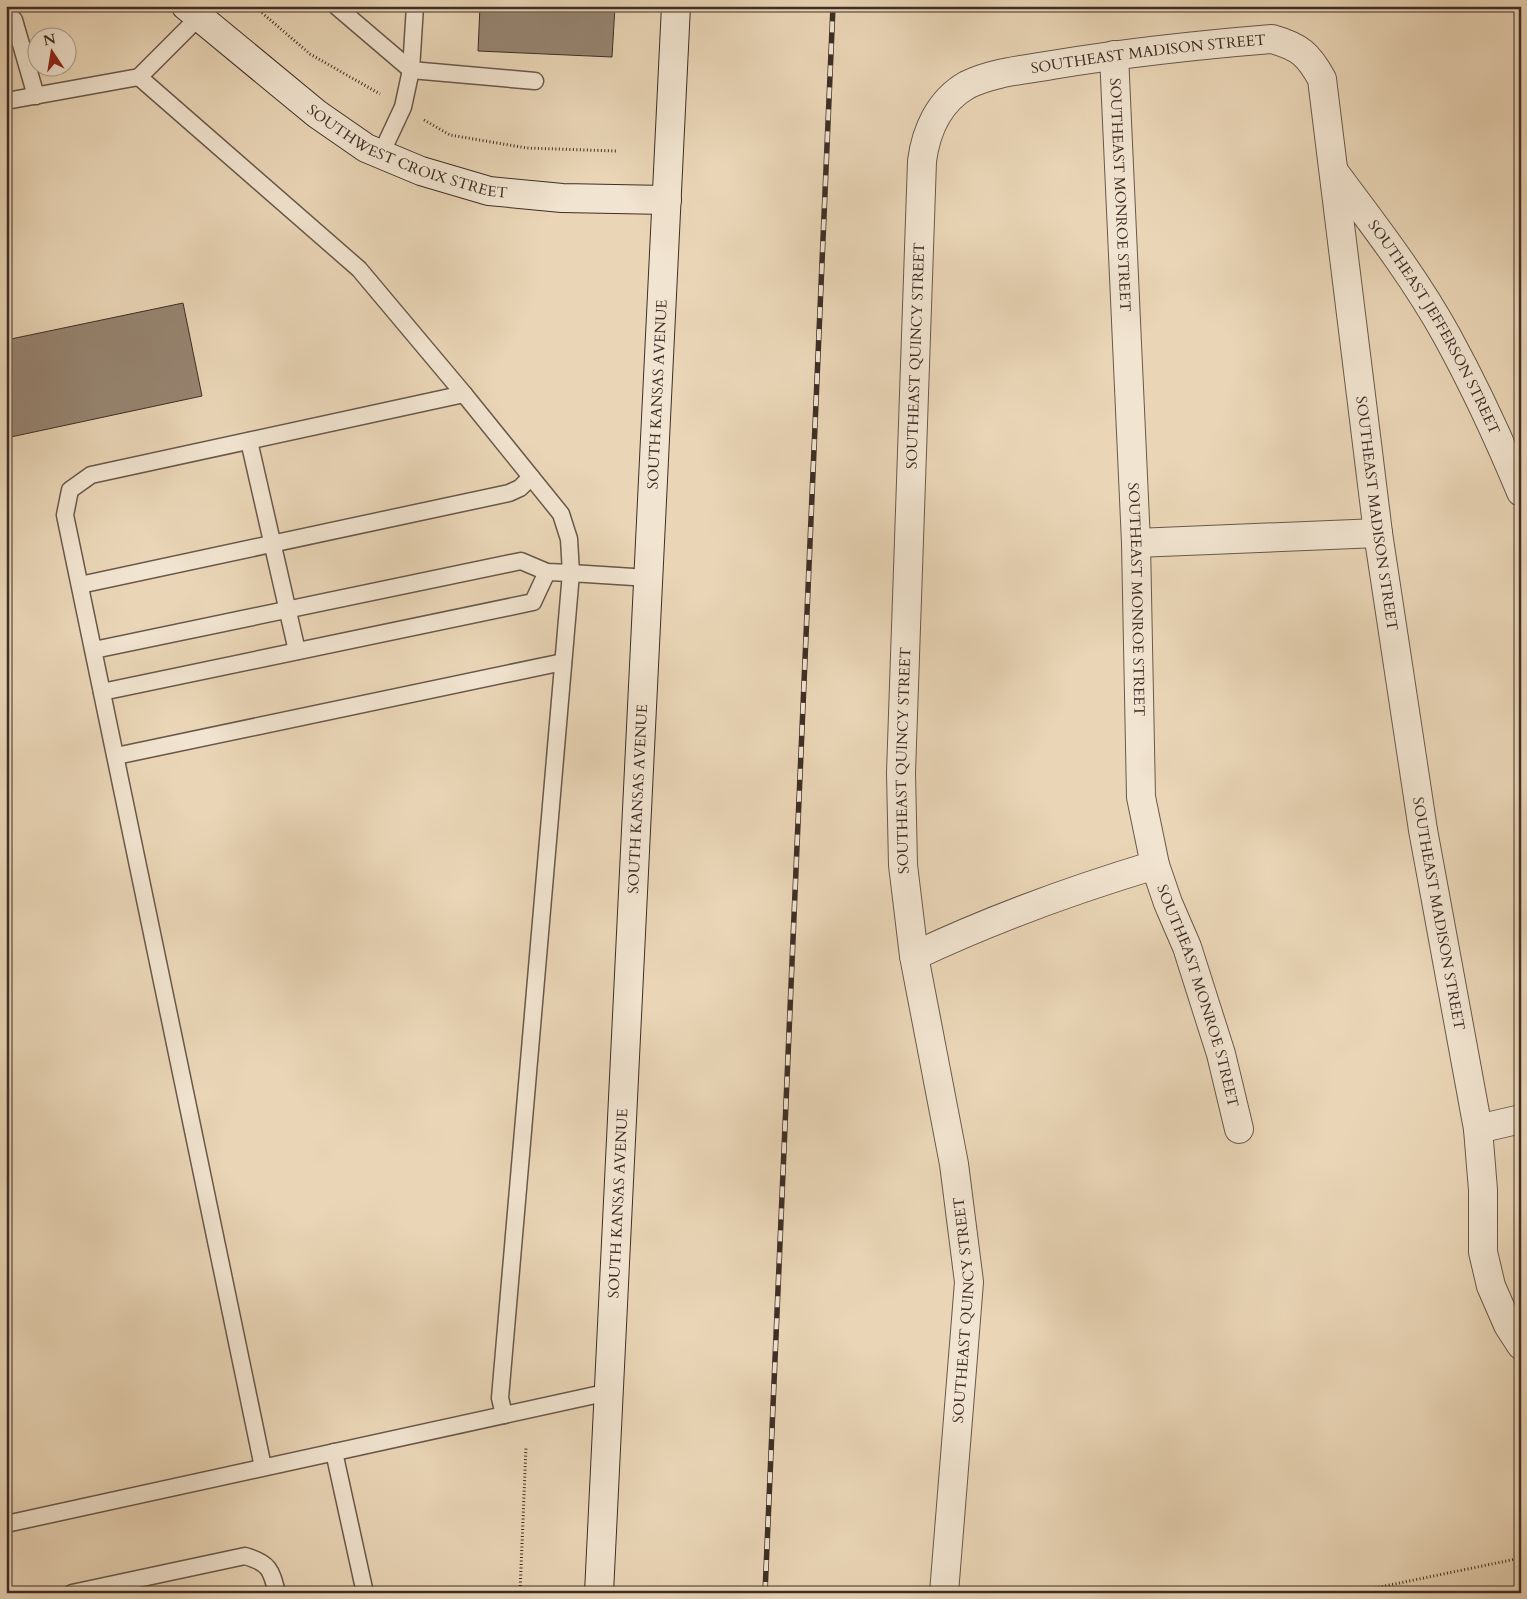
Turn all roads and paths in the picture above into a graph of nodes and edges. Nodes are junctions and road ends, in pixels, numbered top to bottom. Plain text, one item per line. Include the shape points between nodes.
1 (336, 6) edge
2 (415, 6) edge
3 (676, 6) edge
4 (6, 12) edge
5 (192, 12) edge
6 (1114, 55) junction
7 (411, 70) junction
8 (140, 76) junction
9 (535, 81) dead end
10 (36, 96) junction
11 (6, 101) edge
12 (942, 108) joint
13 (381, 154) junction
14 (1333, 171) junction
15 (668, 200) junction
16 (464, 394) junction
17 (249, 440) junction
18 (531, 477) junction
19 (1521, 492) edge
20 (1378, 533) junction
21 (1136, 542) junction
22 (273, 543) junction
23 (547, 572) junction
24 (571, 573) junction
25 (649, 578) junction
26 (80, 585) junction
27 (289, 609) junction
28 (94, 650) junction
29 (297, 651) junction
30 (563, 662) junction
31 (102, 692) junction
32 (116, 756) junction
33 (1155, 865) junction
34 (914, 956) junction
35 (1521, 1119) edge
36 (1239, 1129) dead end
37 (1478, 1129) junction
38 (1521, 1345) edge
39 (609, 1392) junction
40 (504, 1415) junction
41 (526, 1447) dead end
42 (334, 1452) junction
43 (263, 1467) junction
44 (6, 1524) edge
45 (1521, 1558) edge
46 (72, 1593) edge
47 (277, 1593) edge
48 (365, 1593) edge
49 (520, 1593) edge
50 (600, 1593) edge
51 (944, 1593) edge
52 (1351, 1593) edge

1 - 7 lane
2 - 7 lane
3 - 15 street, SOUTH KANSAS AVENUE
4 - 10 lane via 14,20
5 - 8 lane
5 - 13 street, SOUTHWEST CROIX STREET via 297,99 366,148
6 - 12 street, SOUTHEAST MADISON STREET via 989,76 966,86
6 - 14 street, SOUTHEAST MADISON STREET via 1272,39 1294,45 1311,59 1322,79
6 - 21 street, SOUTHEAST MONROE STREET
7 - 9 lane
7 - 13 lane via 403,107
8 - 10 lane
8 - 16 lane via 358,269
10 - 11 lane
12 - 34 street, SOUTHEAST QUINCY STREET via 930,126 922,161 901,773 904,865
13 - 15 street, SOUTHWEST CROIX STREET via 421,171 489,190 562,198
14 - 19 street, SOUTHEAST JEFFERSON STREET via 1393,250 1447,335 1492,422
14 - 20 street, SOUTHEAST MADISON STREET
15 - 25 street, SOUTH KANSAS AVENUE
16 - 17 lane
16 - 18 lane
17 - 22 lane
17 - 26 lane via 91,475 70,490 65,515
18 - 22 lane via 509,493
18 - 24 lane via 560,514 569,539
20 - 21 street
20 - 37 street, SOUTHEAST MADISON STREET via 1423,830
21 - 33 street, SOUTHEAST MONROE STREET via 1141,797
22 - 26 lane
22 - 27 lane
23 - 24 lane
23 - 27 lane via 521,561
23 - 29 lane via 533,602
24 - 25 lane
24 - 30 lane
25 - 39 street, SOUTH KANSAS AVENUE
26 - 28 lane
27 - 28 lane
27 - 29 lane
28 - 31 lane
29 - 31 lane
30 - 32 lane
30 - 40 lane via 500,1398
31 - 32 lane
32 - 43 lane
33 - 34 street via 1032,904
33 - 36 street, SOUTHEAST MONROE STREET via 1187,947 1216,1036
34 - 51 street, SOUTHEAST QUINCY STREET via 954,1164 969,1282
35 - 37 street
37 - 38 street, SOUTHEAST MADISON STREET via 1483,1190 1483,1252 1491,1286 1508,1325
39 - 40 lane
39 - 50 street, SOUTH KANSAS AVENUE
40 - 42 lane
41 - 49 path
42 - 43 lane
42 - 48 lane
43 - 44 lane
45 - 52 path
46 - 47 lane via 245,1556 260,1560 272,1571

